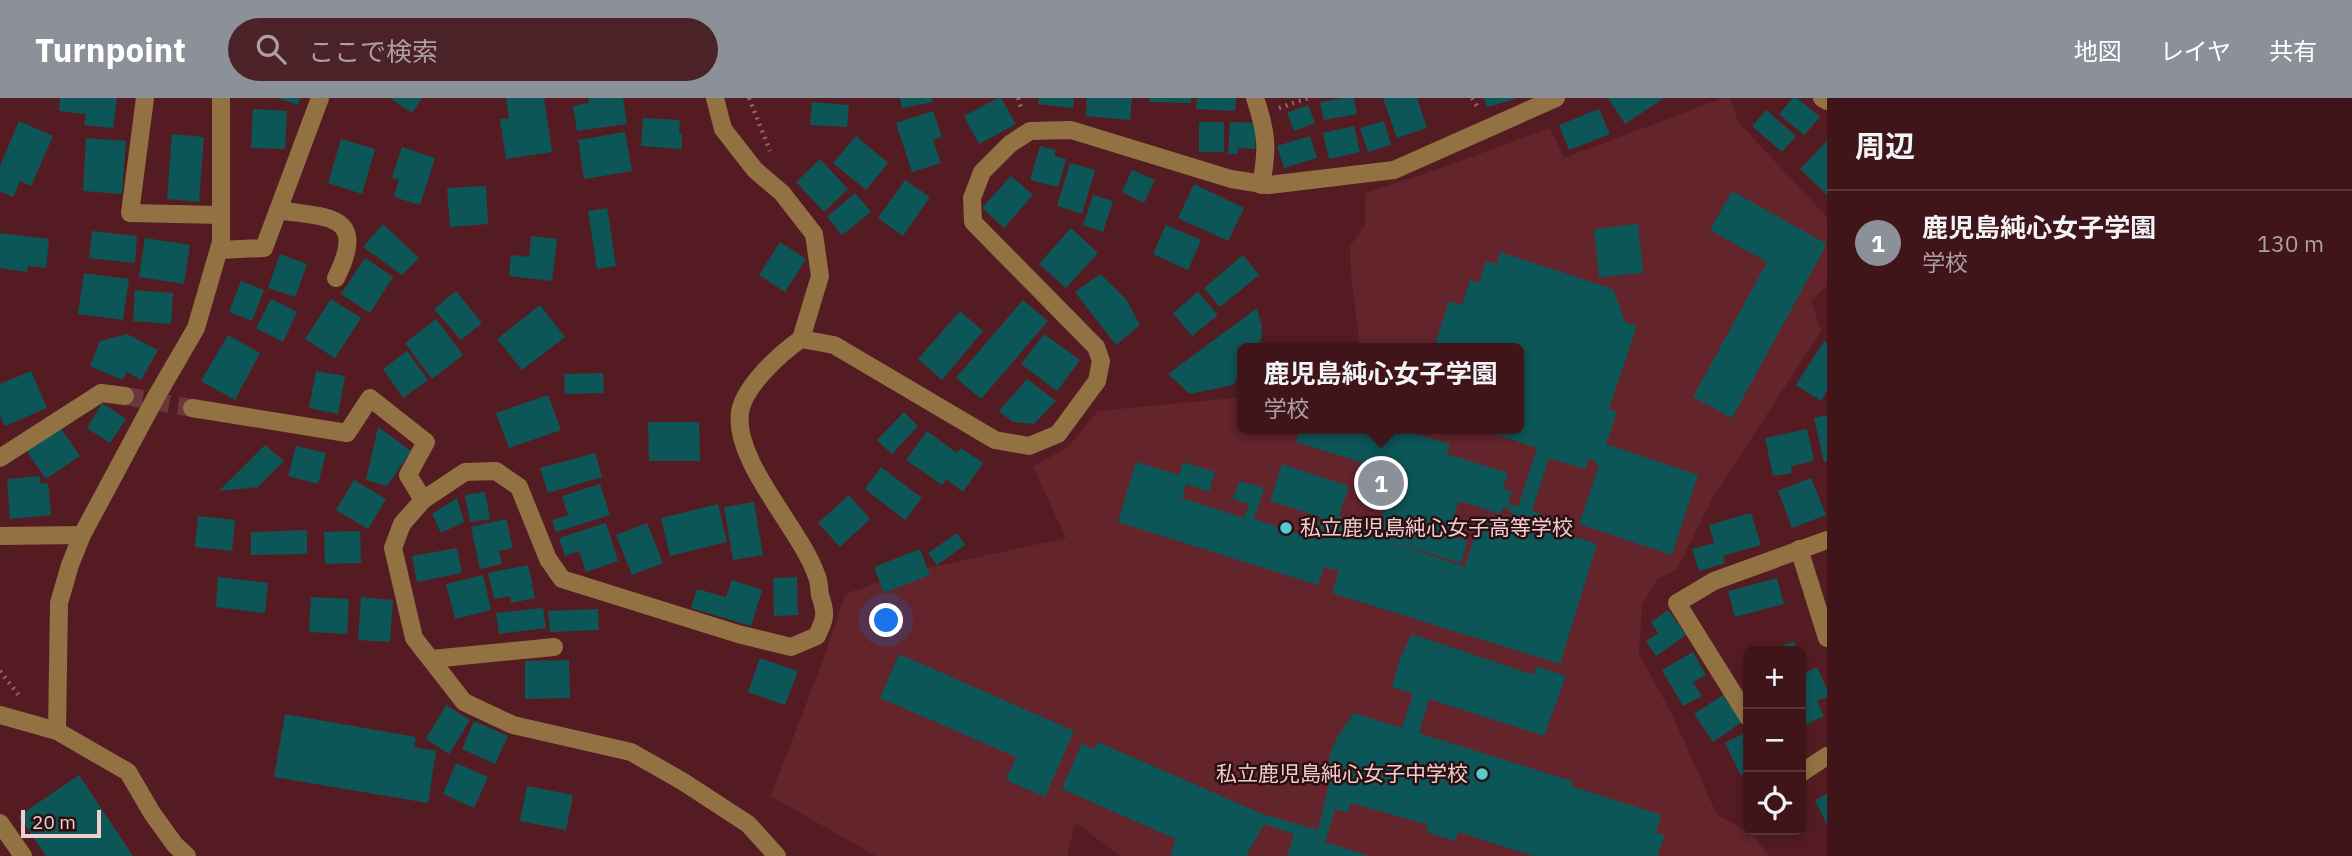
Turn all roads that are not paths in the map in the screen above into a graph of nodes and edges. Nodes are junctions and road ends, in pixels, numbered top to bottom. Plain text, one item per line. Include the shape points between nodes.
1 (145, 98) edge
2 (220, 98) edge
3 (320, 98) edge
4 (715, 98) edge
5 (1255, 98) edge
6 (1822, 98) edge
7 (1545, 100) edge
8 (1827, 101) edge
9 (1261, 185) junction
10 (278, 210) junction
11 (221, 215) junction
12 (219, 250) junction
13 (336, 278) dead end
14 (801, 339) junction
15 (125, 396) tunnel mouth
16 (192, 408) tunnel mouth
17 (0, 458) edge
18 (423, 500) junction
19 (82, 535) junction
20 (0, 536) edge
21 (1827, 540) edge
22 (1799, 549) junction
23 (1827, 638) edge
24 (554, 647) dead end
25 (432, 659) junction
26 (1743, 709) edge
27 (0, 715) edge
28 (57, 731) junction
29 (1827, 756) edge
30 (1803, 772) edge
31 (0, 823) edge
32 (23, 856) edge
33 (187, 856) edge
34 (777, 856) edge

1 - 11 street via 130,213
2 - 11 street
3 - 10 street
4 - 14 street via 723,129 814,234 820,276
5 - 9 street via 1267,152
6 - 8 street
7 - 9 street via 1394,170
9 - 14 street via 1071,130 1030,131 982,172 972,198 973,222 1096,347 1101,361 1097,381 1058,434 1028,446 995,440 834,345
10 - 12 street via 264,248
10 - 13 street via 343,224 348,234 344,263
11 - 12 street
12 - 19 street via 196,328
14 - 18 street via 765,371 749,393 740,410 741,429 747,452 817,575 824,616 817,636 791,647 562,579 548,559 519,487 496,471 465,472
15 - 17 street via 101,393
16 - 18 street via 347,433 370,398 426,442 408,475
18 - 25 street via 402,524 393,548 414,638
19 - 20 street
19 - 28 street via 58,603
21 - 22 street
22 - 23 street
22 - 26 street via 1714,581 1678,603
24 - 25 street
25 - 34 street via 464,702 513,725 631,752 748,824
27 - 28 street
28 - 33 street via 128,772 152,813
29 - 30 street
31 - 32 street

